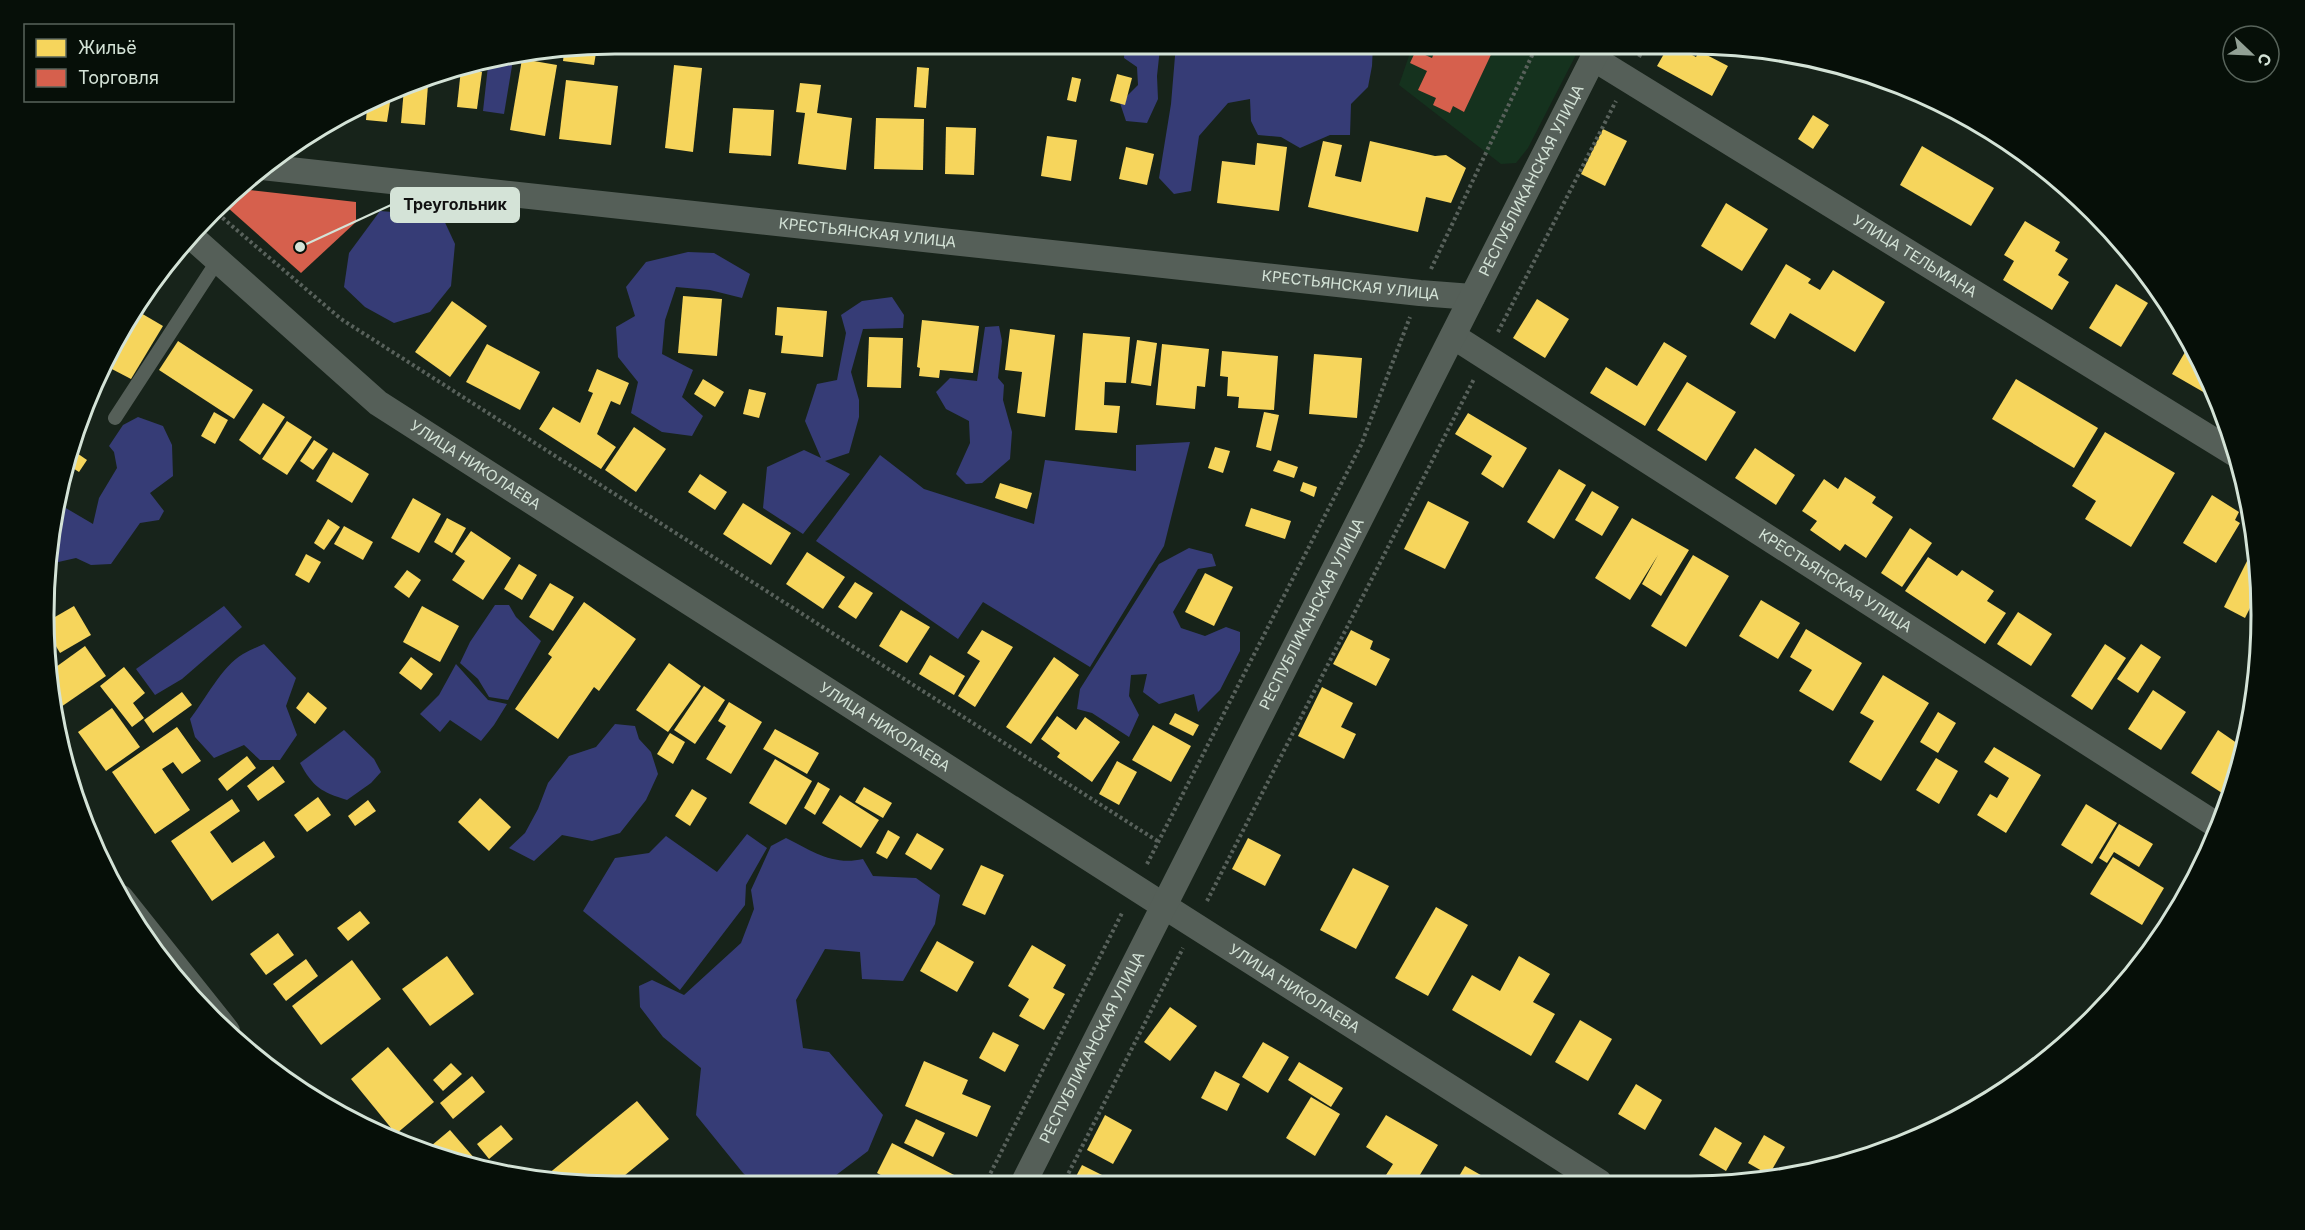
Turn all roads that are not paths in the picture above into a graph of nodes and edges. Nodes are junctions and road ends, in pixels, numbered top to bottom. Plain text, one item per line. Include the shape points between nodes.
1 (1594, 54) edge
2 (1599, 54) edge
3 (276, 168) edge
4 (197, 241) edge
5 (218, 260) junction
6 (1472, 297) junction
7 (1453, 336) junction
8 (114, 418) dead end
9 (2225, 448) edge
10 (2211, 822) edge
11 (1164, 906) junction
12 (1027, 1176) edge
13 (1590, 1176) edge

1 - 6 street, РЕСПУБЛИКАНСКАЯ УЛИЦА
2 - 9 street, УЛИЦА ТЕЛЬМАНА via 1627,79
3 - 6 street, КРЕСТЬЯНСКАЯ УЛИЦА
4 - 5 street, УЛИЦА НИКОЛАЕВА
5 - 8 lane
5 - 11 street, УЛИЦА НИКОЛАЕВА via 378,403
6 - 7 street, РЕСПУБЛИКАНСКАЯ УЛИЦА
7 - 10 street, КРЕСТЬЯНСКАЯ УЛИЦА
7 - 11 street, РЕСПУБЛИКАНСКАЯ УЛИЦА
11 - 12 street, РЕСПУБЛИКАНСКАЯ УЛИЦА
11 - 13 street, УЛИЦА НИКОЛАЕВА

